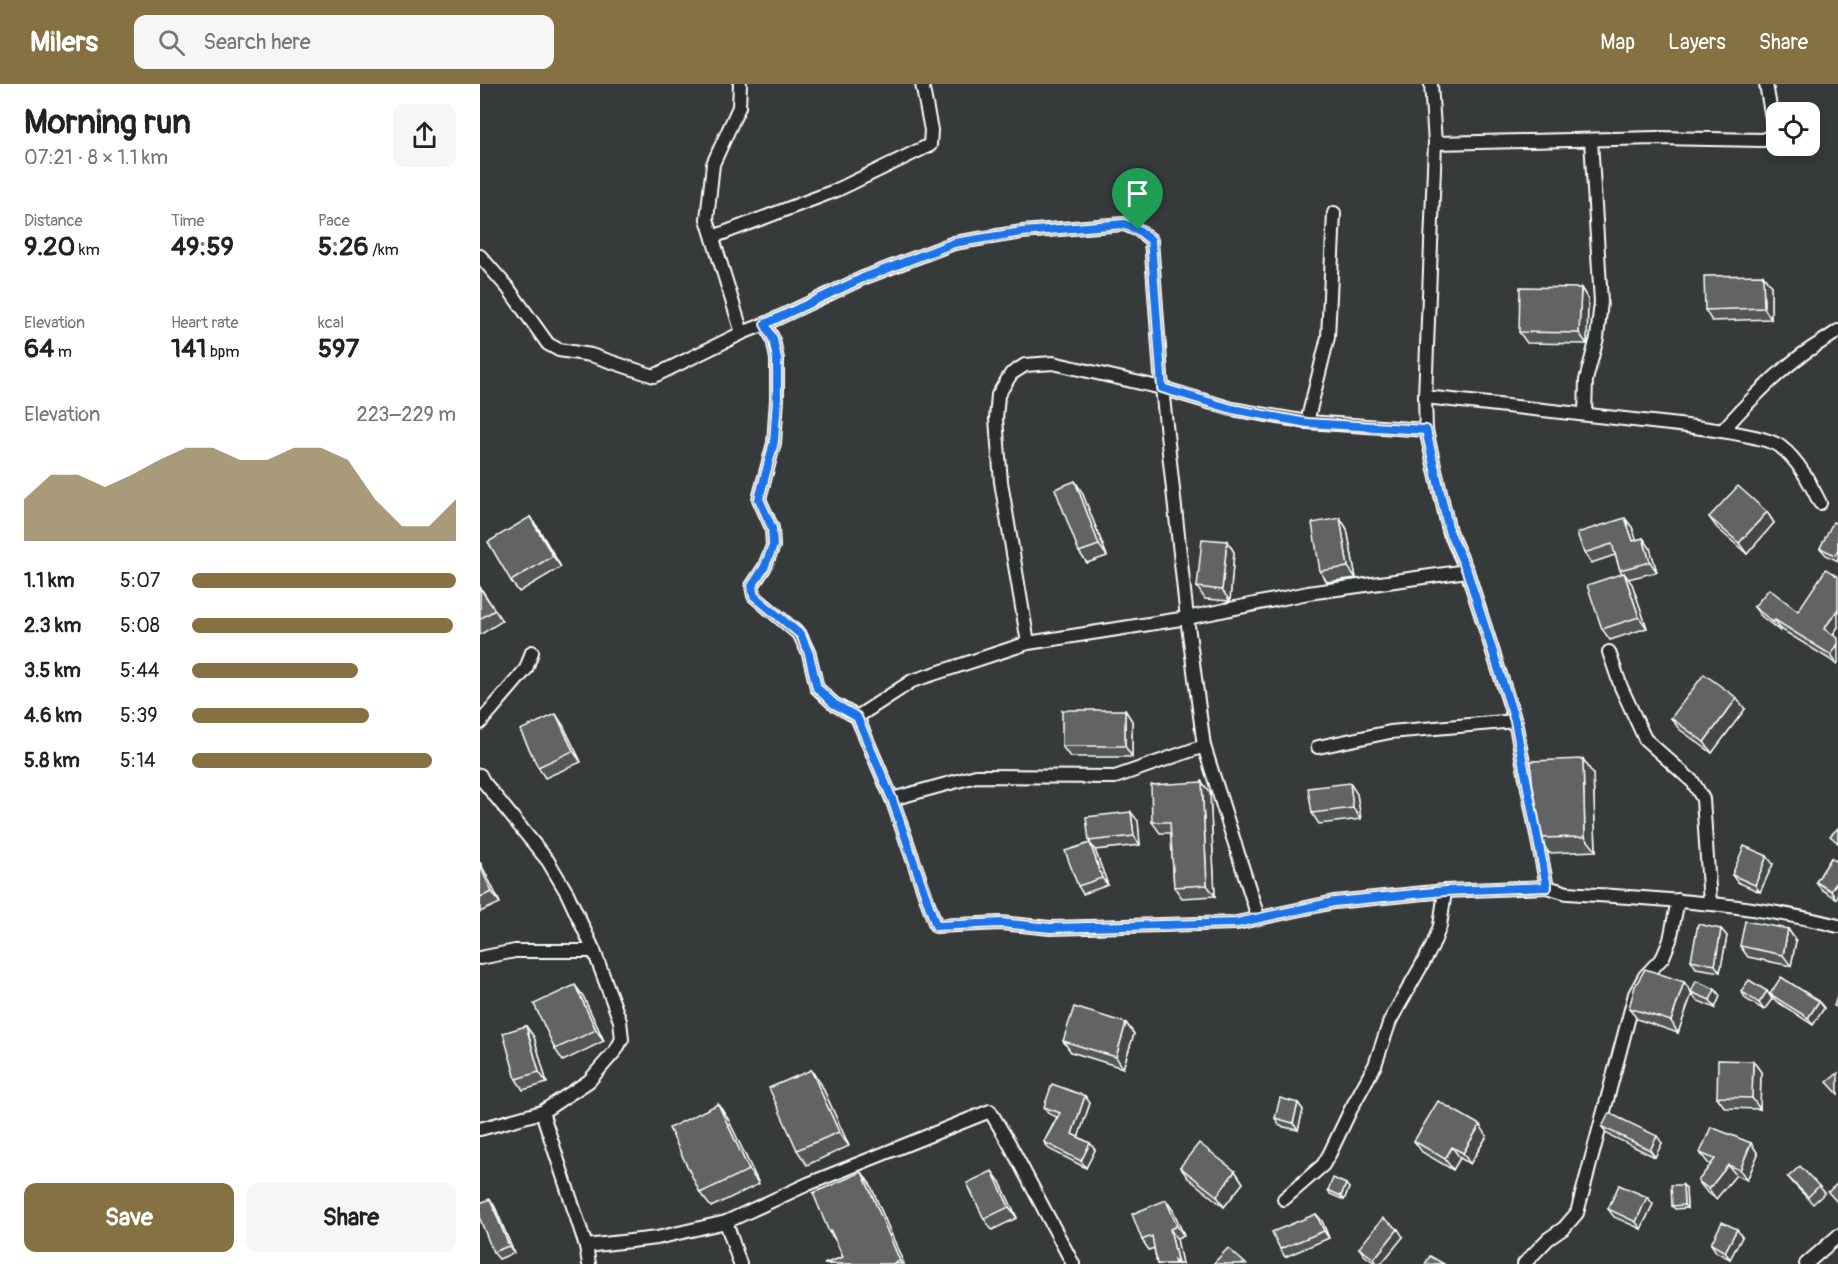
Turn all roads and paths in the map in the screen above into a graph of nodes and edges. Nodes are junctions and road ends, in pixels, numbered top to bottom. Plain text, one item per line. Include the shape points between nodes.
1 (740, 84) edge
2 (922, 84) edge
3 (1431, 84) edge
4 (1766, 84) edge
5 (1591, 140) junction
6 (1435, 143) junction
7 (1334, 213) dead end
8 (713, 237) junction
9 (480, 256) edge
10 (765, 324) junction
11 (1838, 331) edge
12 (742, 333) junction
13 (1162, 388) junction
14 (1425, 397) junction
15 (1585, 414) junction
16 (1307, 423) junction
17 (1426, 430) junction
18 (1722, 431) junction
19 (1820, 503) dead end
20 (1467, 571) junction
21 (1187, 618) junction
22 (1028, 643) junction
23 (532, 652) dead end
24 (1609, 652) dead end
25 (857, 717) junction
26 (1515, 721) junction
27 (480, 723) edge
28 (1204, 746) junction
29 (1318, 747) dead end
30 (480, 775) edge
31 (892, 799) junction
32 (1547, 887) junction
33 (1445, 891) junction
34 (1678, 900) junction
35 (1710, 903) junction
36 (1258, 917) junction
37 (1838, 926) edge
38 (594, 951) junction
39 (480, 957) edge
40 (542, 1112) junction
41 (480, 1129) edge
42 (1284, 1199) dead end
43 (726, 1222) junction
44 (1838, 1236) edge
45 (586, 1246) junction
46 (589, 1264) edge
47 (740, 1264) edge
48 (1073, 1264) edge
49 (1524, 1264) edge
50 (1806, 1264) edge

1 - 8 street via 739,107 713,164 707,219
2 - 8 street via 931,130 930,146 837,190
3 - 6 street
4 - 5 street via 1774,130 1763,140
5 - 6 street
5 - 15 street via 1601,302 1586,380
6 - 14 street
7 - 16 street via 1328,337
8 - 12 street
9 - 12 street via 548,344 559,350 591,355 654,376
10 - 12 street
10 - 13 street via 863,278 954,243 1022,232 1124,224 1151,240
10 - 25 street via 777,359 777,399 774,442 759,499 772,528 773,546 752,586 754,596 801,635 817,688
11 - 18 street via 1778,375
13 - 16 street via 1232,409
13 - 21 street
13 - 22 street via 1040,363 1025,365 1011,374 998,395 1001,482
14 - 15 street
14 - 17 street
15 - 18 street
16 - 17 street
17 - 20 street via 1449,531
18 - 19 street via 1780,446 1809,480
20 - 21 street via 1308,593
20 - 26 street
21 - 22 street
21 - 28 street
22 - 25 street via 912,681
23 - 27 street via 526,669
24 - 35 street via 1645,739 1693,782 1703,799
25 - 31 street
26 - 29 street via 1390,732
26 - 32 street
28 - 31 street via 1115,777 976,776
28 - 36 street
30 - 38 street via 548,861
31 - 36 street via 936,926 1178,926 1237,923
32 - 33 street
32 - 34 street via 1567,893
33 - 36 street via 1334,902
33 - 42 street via 1440,926 1432,947 1390,1021 1375,1065 1330,1153 1323,1165
34 - 35 street
34 - 49 street via 1664,957 1645,976 1635,994 1577,1213
35 - 37 street
38 - 39 street via 515,951
38 - 40 street via 620,1021 622,1039 589,1081
40 - 41 street
40 - 45 street
43 - 45 street via 657,1238
43 - 47 street
43 - 48 street via 808,1184 990,1111
44 - 50 street
45 - 46 street

